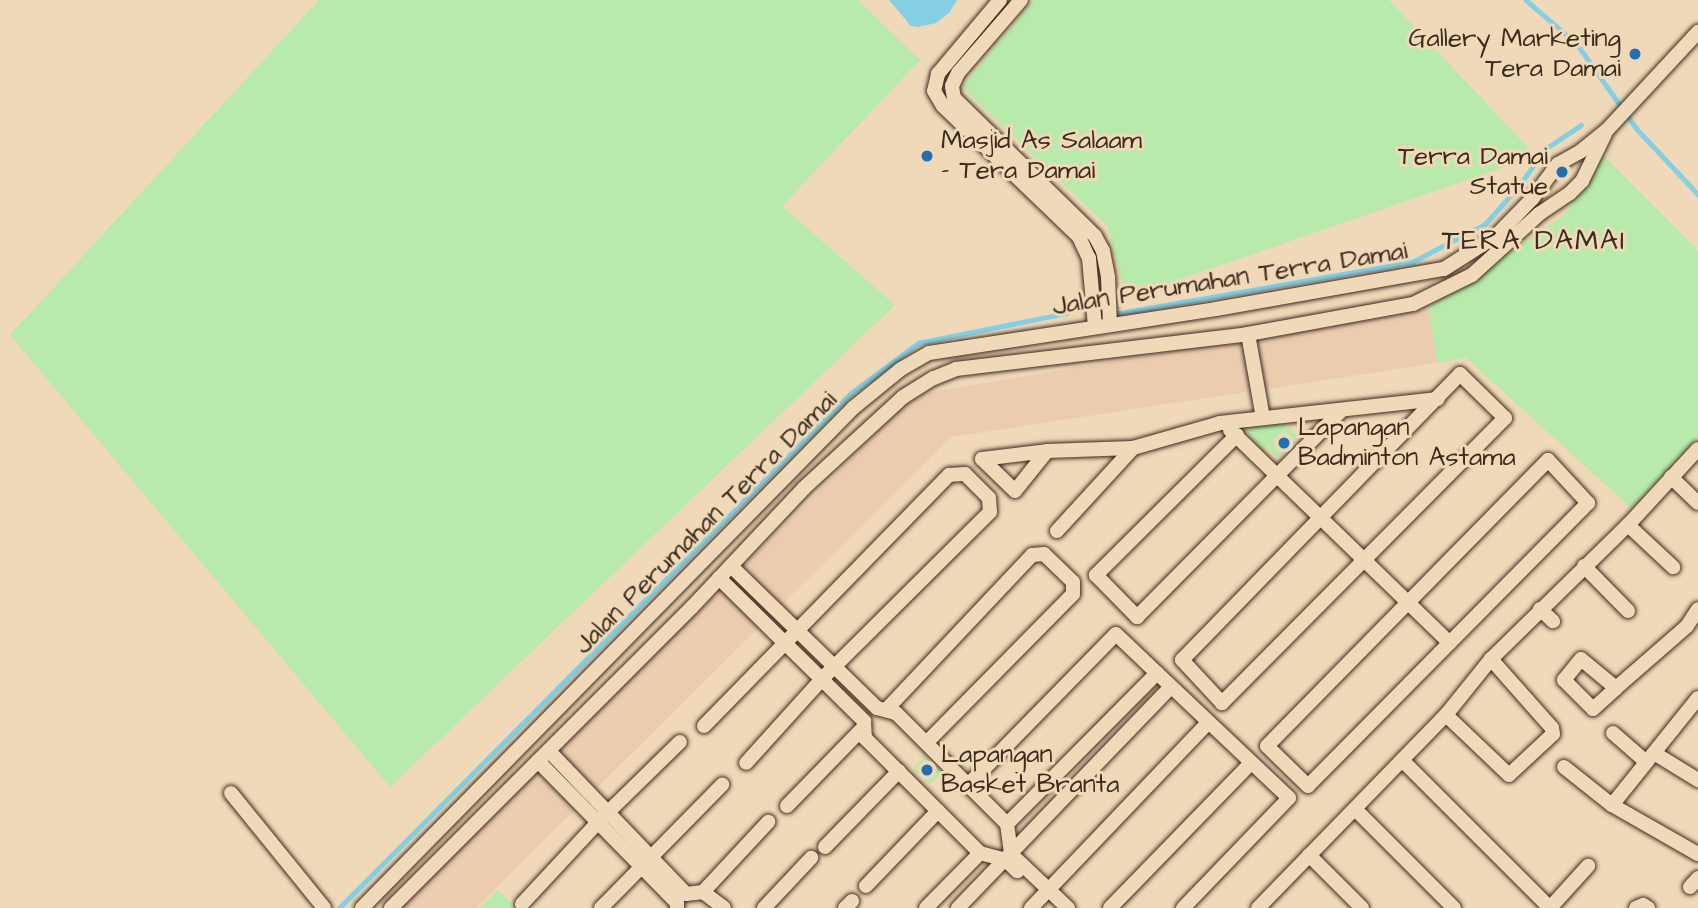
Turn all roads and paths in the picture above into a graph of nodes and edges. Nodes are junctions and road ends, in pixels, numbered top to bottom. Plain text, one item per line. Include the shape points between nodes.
1 (1000, 0) edge
2 (1021, 0) edge
3 (1698, 32) edge
4 (1607, 130) junction
5 (1103, 326) junction
6 (1248, 334) junction
7 (1438, 399) junction
8 (1340, 412) junction
9 (1263, 418) junction
10 (1220, 423) junction
11 (1237, 435) junction
12 (1133, 448) junction
13 (1698, 449) edge
14 (1047, 451) dead end
15 (1279, 475) junction
16 (1671, 477) junction
17 (1698, 503) edge
18 (1321, 518) junction
19 (1628, 525) junction
20 (1057, 531) dead end
21 (1362, 561) junction
22 (731, 566) junction
23 (1584, 566) junction
24 (1673, 566) dead end
25 (719, 578) junction
26 (1406, 603) junction
27 (1540, 608) junction
28 (1698, 609) edge
29 (1628, 611) dead end
30 (1553, 621) dead end
31 (796, 630) junction
32 (783, 642) junction
33 (1450, 643) junction
34 (1491, 659) junction
35 (834, 667) junction
36 (1157, 673) junction
37 (822, 679) junction
38 (1171, 687) junction
39 (1616, 688) dead end
40 (1697, 702) edge
41 (882, 709) junction
42 (1446, 715) junction
43 (1209, 722) junction
44 (863, 725) junction
45 (704, 726) dead end
46 (1613, 733) dead end
47 (680, 742) dead end
48 (926, 743) junction
49 (544, 756) junction
50 (1650, 757) junction
51 (1402, 760) junction
52 (746, 763) dead end
53 (1251, 763) junction
54 (1564, 767) dead end
55 (899, 771) junction
56 (1698, 780) edge
57 (722, 785) dead end
58 (968, 785) junction
59 (231, 793) dead end
60 (1612, 805) junction
61 (787, 806) dead end
62 (1355, 809) junction
63 (938, 811) junction
64 (604, 816) junction
65 (768, 822) dead end
66 (1007, 824) junction
67 (825, 847) dead end
68 (981, 853) junction
69 (1698, 853) edge
70 (1309, 855) junction
71 (1008, 857) junction
72 (811, 858) dead end
73 (645, 863) junction
74 (1588, 866) dead end
75 (866, 886) dead end
76 (703, 892) junction
77 (1046, 893) junction
78 (680, 901) edge
79 (522, 904) dead end
80 (1262, 907) edge
81 (324, 908) edge
82 (362, 908) edge
83 (391, 908) edge
84 (601, 908) edge
85 (724, 908) edge
86 (764, 908) edge
87 (926, 908) edge
88 (958, 908) edge
89 (1031, 908) edge
90 (1056, 908) edge
91 (1068, 908) edge
92 (1110, 908) edge
93 (1183, 908) edge
94 (1362, 908) edge
95 (1454, 908) edge
96 (1550, 908) edge
97 (1636, 908) edge
98 (1648, 908) edge

1 - 5 street via 938,74 934,91 943,106 1079,237 1089,258
2 - 5 street via 958,73 952,86 954,98 1095,236 1108,276
3 - 4 street
4 - 5 street, Jalan Perumahan Terra Damai via 1581,152 1558,163 1496,236 1444,269
4 - 6 street, Jalan Perumahan Terra Damai via 1582,181 1472,275 1413,304
5 - 82 street, Jalan Perumahan Terra Damai via 929,353 872,390
6 - 9 street
6 - 22 street, Jalan Perumahan Terra Damai via 956,369 934,378 849,444
7 - 8 street
7 - 18 street
7 - 21 street via 1460,374 1505,418
8 - 9 street
8 - 15 street
9 - 10 street
10 - 11 street
10 - 12 street
11 - 15 street
11 - 15 street via 1096,575 1137,617
12 - 14 street
12 - 20 street
13 - 16 street
15 - 18 street
16 - 17 street
16 - 19 street
18 - 21 street
18 - 21 street via 1182,660 1222,703
19 - 23 street
19 - 24 street
21 - 26 street
22 - 25 street, Jalan Perumahan Terra Damai
22 - 31 street
23 - 27 street
23 - 29 street
25 - 32 street
25 - 49 street, Jalan Perumahan Terra Damai
26 - 33 street
26 - 33 street via 1548,460 1588,503
26 - 33 street via 1267,746 1308,786
27 - 30 street
27 - 34 street
28 - 39 street via 1687,626
31 - 32 street
31 - 35 street
31 - 35 street via 949,475 965,474 989,498 990,512
32 - 37 street
32 - 45 street
34 - 42 street
34 - 42 street via 1552,727 1553,734 1509,775
35 - 37 street
35 - 41 street
36 - 38 street
36 - 58 street via 1116,634
36 - 66 street
37 - 44 street
37 - 52 street
38 - 43 street
38 - 71 street
40 - 50 street
41 - 44 street
41 - 48 street via 895,713
41 - 48 street via 1032,555 1044,554 1073,582 1073,594
42 - 51 street
43 - 53 street
43 - 77 street
44 - 55 street via 865,738
44 - 61 street
46 - 50 street
47 - 64 street
48 - 58 street
49 - 64 street
49 - 83 street, Jalan Perumahan Terra Damai
50 - 56 street
50 - 60 street
51 - 62 street
51 - 96 street
53 - 92 street
53 - 93 street via 1289,798
54 - 60 street
55 - 63 street
55 - 67 street
57 - 73 street
58 - 66 street
59 - 81 street
60 - 69 street
62 - 70 street
62 - 95 street
63 - 68 street
63 - 75 street
64 - 73 street
64 - 79 street
65 - 76 street
66 - 71 street
68 - 71 street
68 - 87 street
70 - 80 street
70 - 94 street
71 - 77 street
71 - 88 street
72 - 86 street
73 - 78 street
73 - 84 street
74 - 96 street
76 - 78 street
76 - 85 street
77 - 89 street
77 - 90 street
77 - 91 street
97 - 98 street

